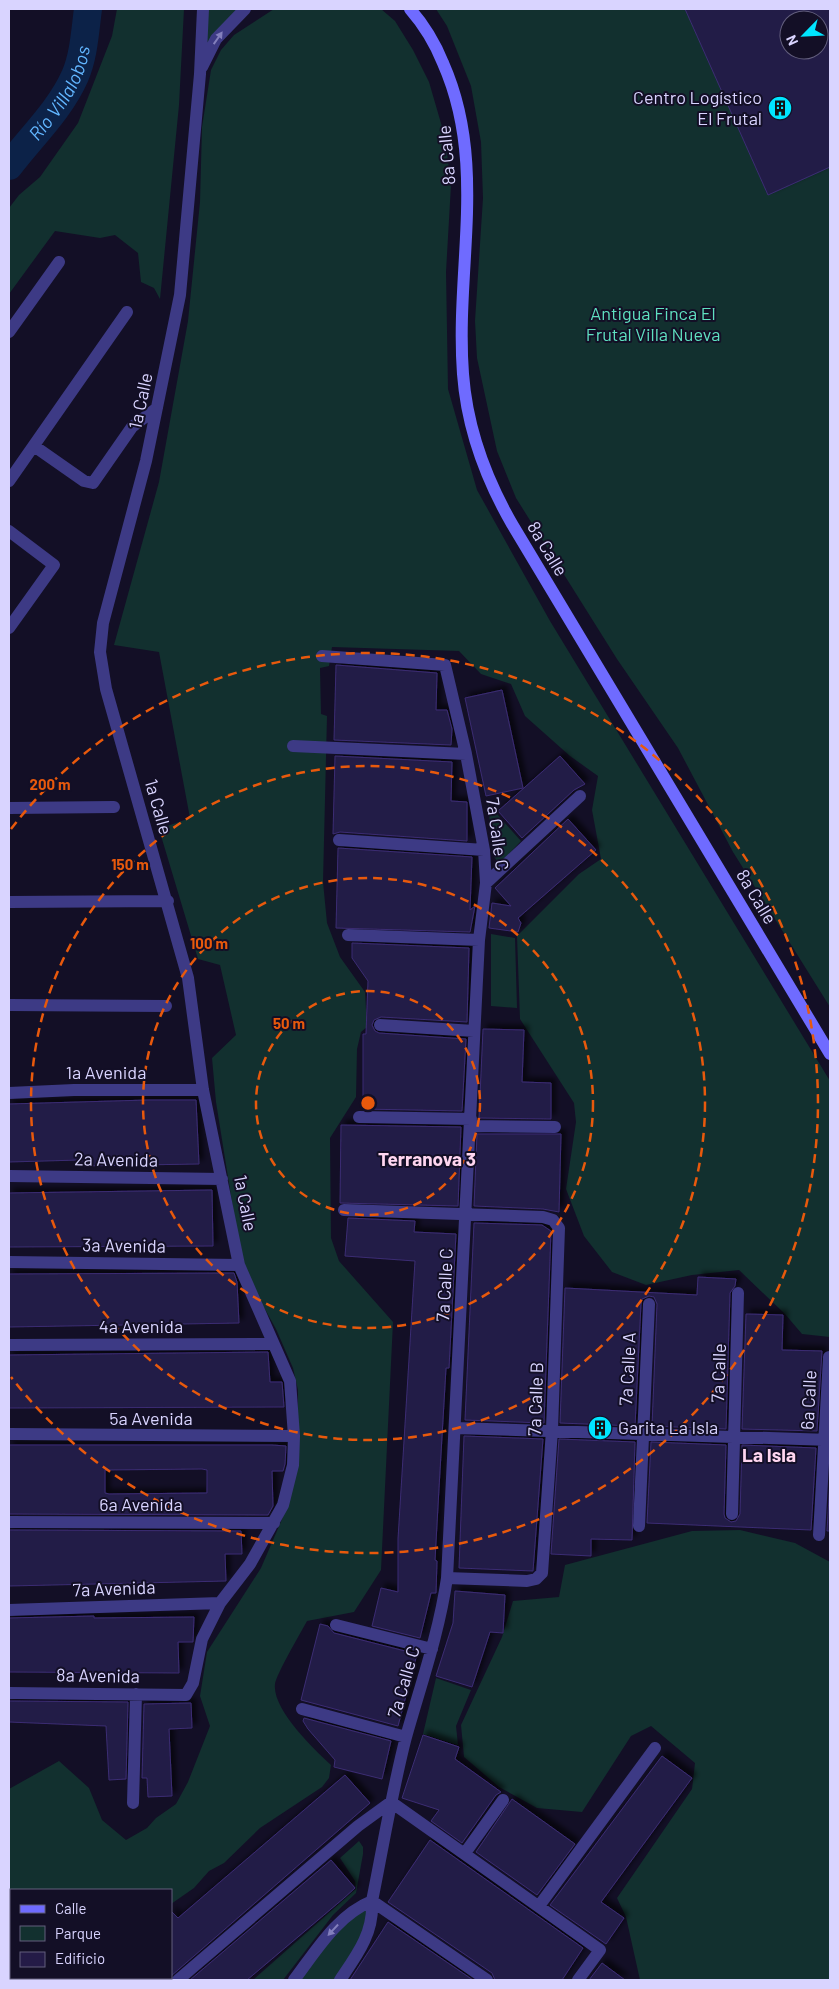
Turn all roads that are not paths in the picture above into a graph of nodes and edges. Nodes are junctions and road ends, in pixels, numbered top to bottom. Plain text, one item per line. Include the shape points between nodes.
1 (203, 9) edge
2 (245, 9) edge
3 (410, 9) edge
4 (200, 74) junction
5 (59, 262) dead end
6 (126, 312) dead end
7 (9, 332) edge
8 (157, 408) junction
9 (34, 446) junction
10 (9, 481) edge
11 (9, 531) edge
12 (9, 628) edge
13 (322, 656) dead end
14 (293, 746) dead end
15 (466, 754) junction
16 (580, 796) dead end
17 (114, 807) dead end
18 (9, 808) edge
19 (339, 840) dead end
20 (484, 850) junction
21 (486, 883) junction
22 (168, 901) junction
23 (9, 902) edge
24 (348, 935) dead end
25 (479, 940) junction
26 (9, 1005) edge
27 (166, 1006) dead end
28 (380, 1025) dead end
29 (474, 1031) junction
30 (830, 1054) edge
31 (203, 1090) junction
32 (9, 1093) edge
33 (359, 1117) dead end
34 (471, 1123) junction
35 (555, 1127) dead end
36 (9, 1176) edge
37 (222, 1179) junction
38 (344, 1210) dead end
39 (467, 1214) junction
40 (9, 1262) edge
41 (239, 1265) junction
42 (738, 1293) dead end
43 (649, 1304) dead end
44 (273, 1344) junction
45 (9, 1345) edge
46 (829, 1357) dead end
47 (455, 1428) junction
48 (552, 1430) junction
49 (642, 1432) junction
50 (9, 1434) edge
51 (294, 1436) junction
52 (734, 1436) junction
53 (827, 1440) edge
54 (732, 1514) dead end
55 (9, 1522) edge
56 (274, 1524) junction
57 (639, 1526) dead end
58 (819, 1535) dead end
59 (447, 1578) junction
60 (220, 1603) junction
61 (9, 1610) edge
62 (336, 1625) dead end
63 (432, 1649) junction
64 (9, 1693) edge
65 (136, 1694) junction
66 (186, 1694) joint
67 (302, 1709) dead end
68 (406, 1737) junction
69 (655, 1748) dead end
70 (503, 1800) dead end
71 (391, 1802) junction
72 (133, 1803) dead end
73 (465, 1853) junction
74 (372, 1902) junction
75 (539, 1906) junction
76 (178, 1980) edge
77 (294, 1980) edge
78 (340, 1980) edge
79 (487, 1980) edge
80 (578, 1980) edge

1 - 4 street, 1a Calle
4 -> 2 street, 1a Calle via 216,39
3 - 30 main road, 8a Calle via 424,26 445,67 464,128 468,177 462,311 463,374 472,429 489,480 512,524
4 - 8 street, 1a Calle via 180,295
5 - 7 street
6 - 9 street
8 - 9 street via 132,427 93,482 84,481
8 - 22 street, 1a Calle via 110,592 100,652 106,689
9 - 10 street
11 - 12 street via 54,565
13 - 15 street, 7a Calle C via 445,665
14 - 15 street
15 - 20 street, 7a Calle C
16 - 21 street
17 - 18 street
19 - 20 street
20 - 21 street, 7a Calle C
21 - 25 street, 7a Calle C
22 - 23 street
22 - 31 street, 1a Calle via 188,978
24 - 25 street
25 - 29 street, 7a Calle C
26 - 27 street
28 - 29 street
29 - 34 street, 7a Calle C
31 - 32 street, 1a Avenida
31 - 37 street, 1a Calle
33 - 34 street
34 - 35 street
34 - 39 street, 7a Calle C
36 - 37 street, 2a Avenida
37 - 41 street, 1a Calle
38 - 39 street
39 - 47 street, 7a Calle C
39 - 48 street, 7a Calle B via 543,1217 556,1222 560,1236
40 - 41 street, 3a Avenida
41 - 44 street, 1a Calle
42 - 52 street, 7a Calle
43 - 49 street, 7a Calle A
44 - 45 street, 4a Avenida
44 - 51 street, 1a Calle via 290,1381
46 - 53 street, 6a Calle
47 - 48 street
47 - 59 street, 7a Calle C
48 - 49 street
48 - 59 street, 7a Calle B via 543,1568 539,1577 527,1581
49 - 52 street
49 - 57 street, 7a Calle A
50 - 51 street, 5a Avenida
51 - 56 street, 1a Calle via 293,1465 283,1505
52 - 53 street
52 - 54 street, 7a Calle
53 - 58 street, 6a Calle
55 - 56 street, 6a Avenida
56 - 60 street, 1a Calle via 250,1564
59 - 63 street, 7a Calle C
60 - 61 street, 7a Avenida
60 - 66 street, 1a Calle via 202,1639 193,1683
62 - 63 street
63 - 68 street, 7a Calle C
64 - 65 street, 8a Avenida
65 - 66 street, 8a Avenida
65 - 72 street
67 - 68 street
68 - 71 street, 7a Calle C
69 - 75 street
70 - 73 street
71 - 73 street
71 - 74 street, 7a Calle C
71 - 76 street via 358,1826
73 - 75 street
74 -> 77 street via 341,1922
74 - 78 street, 7a Calle C via 368,1936
74 - 79 street
75 - 80 street via 600,1950

